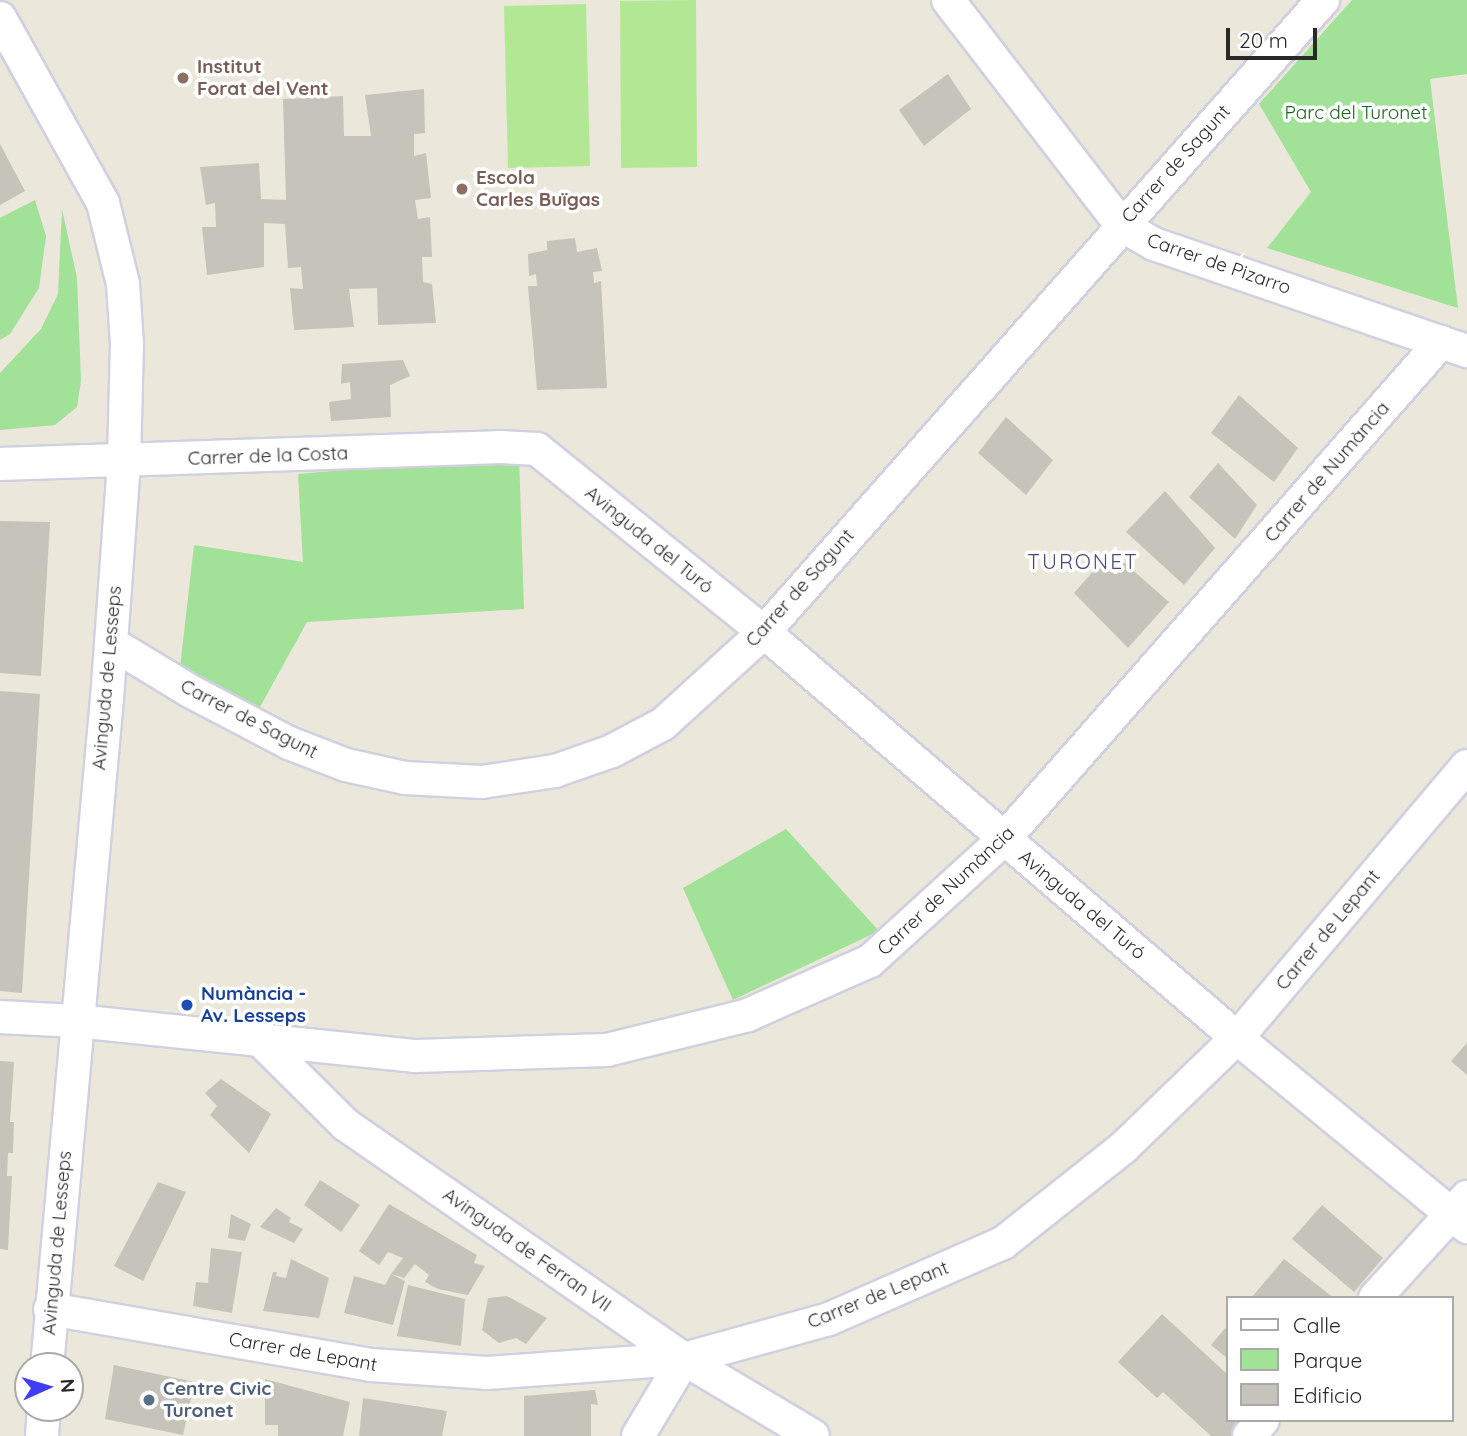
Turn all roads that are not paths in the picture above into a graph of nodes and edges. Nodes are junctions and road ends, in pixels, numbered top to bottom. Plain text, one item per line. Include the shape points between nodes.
1 (948, 0) edge
2 (1323, 0) edge
3 (0, 18) edge
4 (1121, 225) junction
5 (1454, 346) edge
6 (537, 449) joint
7 (124, 462) junction
8 (0, 464) edge
9 (764, 632) junction
10 (111, 643) junction
11 (1467, 766) edge
12 (1004, 839) junction
13 (0, 1017) edge
14 (76, 1021) junction
15 (1237, 1038) junction
16 (260, 1040) junction
17 (1462, 1212) edge
18 (1377, 1296) edge
19 (50, 1308) junction
20 (48, 1352) edge
21 (684, 1359) junction
22 (1261, 1422) edge
23 (638, 1436) edge
24 (813, 1436) edge
25 (1248, 1436) edge

1 - 4 street, Carrer de Pizarro
2 - 4 street, Carrer de Sagunt
3 - 7 street, Avinguda de Lesseps via 103,203 123,284 127,344
4 - 5 street, Carrer de Pizarro via 1154,244
4 - 9 street, Carrer de Sagunt
5 - 12 street, Carrer de Numància
6 - 7 street, Carrer de la Costa
6 - 9 street, Avinguda del Turó
7 - 8 street, Carrer de la Costa
7 - 10 street, Avinguda de Lesseps
9 - 10 street, Carrer de Sagunt via 663,724 612,751 555,771 482,782 405,778 346,765 289,743
9 - 12 street, Avinguda del Turó
10 - 14 street, Avinguda de Lesseps
11 - 15 street, Carrer de Lepant
12 - 15 street, Avinguda del Turó
12 - 16 street, Carrer de Numància via 870,961 748,1015 607,1050 416,1056
13 - 14 street, Carrer de Numància
14 - 16 street, Carrer de Numància
14 - 19 street, Avinguda de Lesseps
15 - 17 street, Avinguda del Turó
15 - 21 street, Carrer de Lepant via 1124,1147 1003,1243 829,1319
16 - 21 street, Avinguda de Ferran VII via 346,1125
17 - 18 street
19 - 20 street, Avinguda de Lesseps
19 - 21 street, Carrer de Lepant via 384,1366 487,1373
21 - 23 street
21 - 24 street, Avinguda de Ferran VII
22 - 25 street

